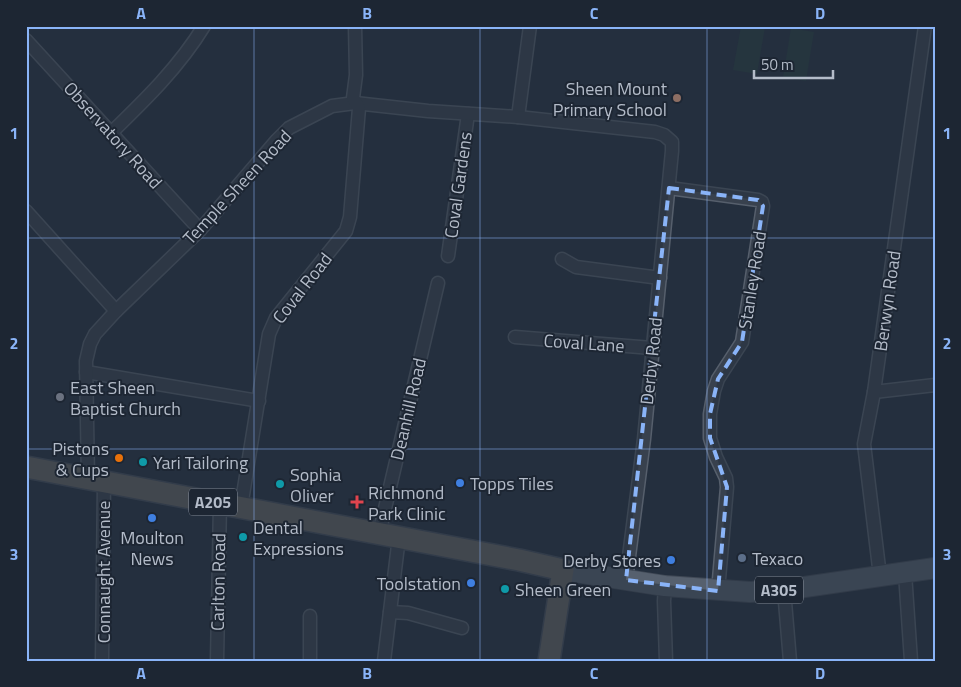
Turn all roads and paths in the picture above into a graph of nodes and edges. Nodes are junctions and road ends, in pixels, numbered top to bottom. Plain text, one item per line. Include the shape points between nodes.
1 (204, 26) edge
2 (355, 26) edge
3 (530, 26) edge
4 (925, 26) edge
5 (26, 40) edge
6 (356, 103) junction
7 (468, 114) junction
8 (518, 116) junction
9 (111, 133) junction
10 (672, 142) joint
11 (669, 188) junction
12 (26, 211) edge
13 (200, 230) junction
14 (448, 256) dead end
15 (562, 259) dead end
16 (660, 278) junction
17 (438, 283) dead end
18 (116, 311) junction
19 (515, 338) dead end
20 (652, 348) junction
21 (86, 372) junction
22 (935, 385) edge
23 (874, 392) junction
24 (259, 401) junction
25 (26, 467) edge
26 (96, 481) junction
27 (220, 503) junction
28 (241, 507) junction
29 (389, 536) junction
30 (935, 568) edge
31 (563, 570) junction
32 (905, 573) junction
33 (880, 576) junction
34 (626, 580) junction
35 (666, 586) junction
36 (784, 590) junction
37 (718, 591) junction
38 (390, 612) junction
39 (310, 616) dead end
40 (462, 628) dead end
41 (102, 661) edge
42 (217, 661) edge
43 (310, 661) edge
44 (384, 661) edge
45 (549, 661) edge
46 (666, 661) edge
47 (790, 661) edge
48 (911, 661) edge

1 - 9 street via 191,48 156,89
2 - 6 street, Coval Road via 353,98
3 - 8 street
4 - 23 street, Berwyn Road
5 - 9 street, Observatory Road
6 - 7 street, Temple Sheen Road
6 - 13 street, Temple Sheen Road via 332,106 289,128
6 - 24 street, Coval Road via 359,108 350,217 346,231 276,318 269,334
7 - 8 street, Temple Sheen Road
7 - 14 street, Coval Gardens
8 - 10 street, Temple Sheen Road via 655,132
9 - 13 street, Observatory Road
10 - 11 street, Derby Road
11 - 16 street, Derby Road
11 - 37 street, Stanley Road via 758,200 763,206 742,342 718,379 710,414 710,438 727,487
12 - 18 street
13 - 18 street, Temple Sheen Road
15 - 16 street via 576,267
16 - 20 street, Derby Road
17 - 29 street, Deanhill Road
18 - 21 street, Temple Sheen Road via 90,344
19 - 20 street, Coval Lane
20 - 34 street, Derby Road
21 - 24 street
21 - 26 street, Temple Sheen Road
22 - 23 street
23 - 33 street, Berwyn Road via 864,444
24 - 28 street, Coval Road
25 - 26 highway, A205
26 - 27 highway, A205
26 - 41 street, Connaught Avenue
27 - 28 highway, A205
27 - 42 street, Carlton Road
28 - 29 highway, A205
29 - 31 highway, A205
29 - 38 street, Deanhill Road
30 - 32 main road, A305
31 - 34 main road, A305
31 - 45 highway
32 - 33 main road, A305
32 - 48 street
33 - 36 main road, A305
34 - 35 main road, A305
35 - 37 main road, A305
35 - 46 street
36 - 37 main road, A305
36 - 47 street
38 - 40 street via 408,613
38 - 44 street, Deanhill Road
39 - 43 street

